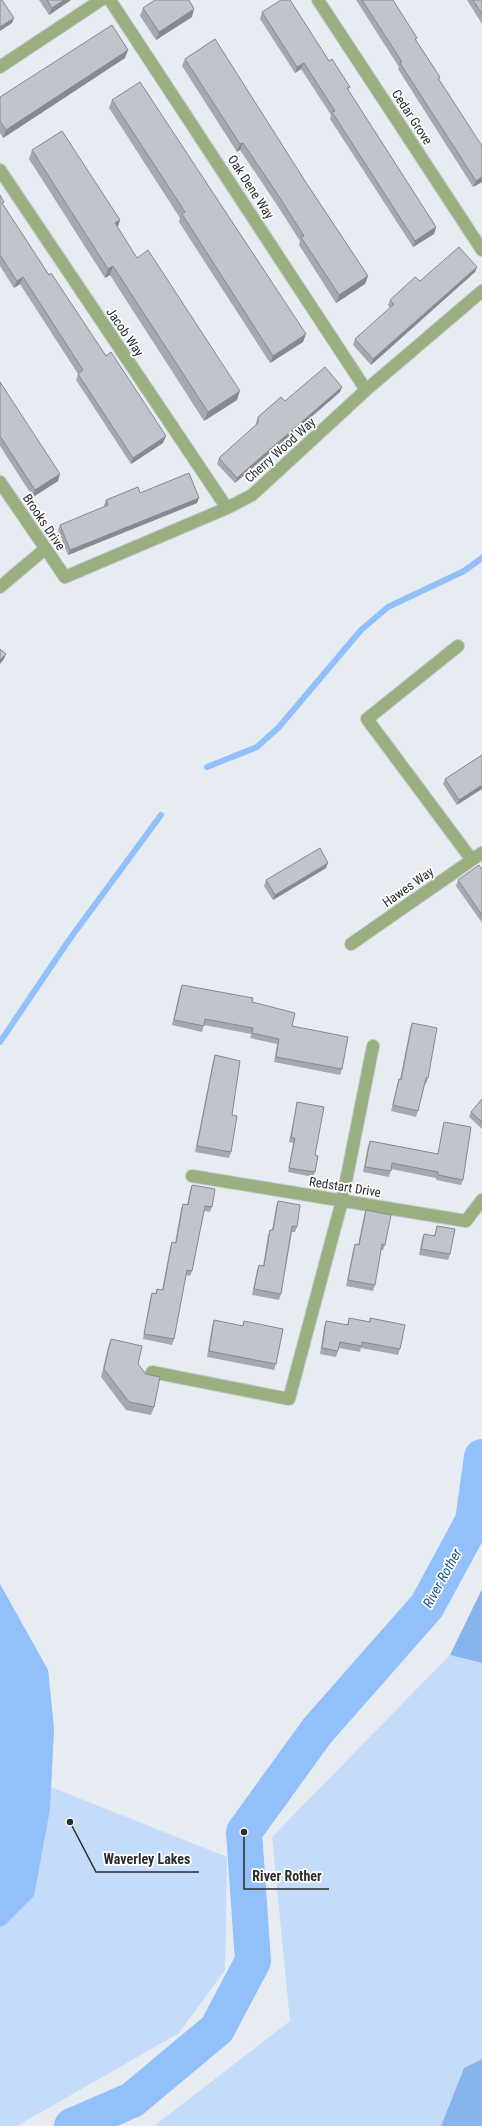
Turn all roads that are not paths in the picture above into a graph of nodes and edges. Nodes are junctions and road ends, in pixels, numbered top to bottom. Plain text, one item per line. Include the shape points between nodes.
1 (101, 0) edge
2 (110, 0) edge
3 (318, 0) edge
4 (0, 67) edge
5 (0, 170) edge
6 (482, 250) edge
7 (482, 291) edge
8 (366, 390) junction
9 (0, 482) edge
10 (227, 508) junction
11 (45, 549) junction
12 (64, 577) joint
13 (0, 587) edge
14 (458, 646) dead end
15 (482, 853) edge
16 (472, 860) junction
17 (351, 944) dead end
18 (373, 1046) dead end
19 (192, 1176) dead end
20 (482, 1200) edge
21 (342, 1201) junction
22 (152, 1372) dead end

1 - 4 street
2 - 8 street, Oak Dene Way
3 - 6 street, Cedar Grove
5 - 10 street, Jacob Way
7 - 8 street, Cherry Wood Way
8 - 10 street, Cherry Wood Way via 252,495
9 - 11 street, Brooks Drive
10 - 12 street, Cherry Wood Way
11 - 12 street, Brooks Drive
11 - 13 street
14 - 16 street via 367,719
15 - 16 street, Hawes Way
16 - 17 street, Hawes Way
18 - 21 street
19 - 21 street, Redstart Drive
20 - 21 street, Redstart Drive via 466,1222
21 - 22 street via 289,1399

